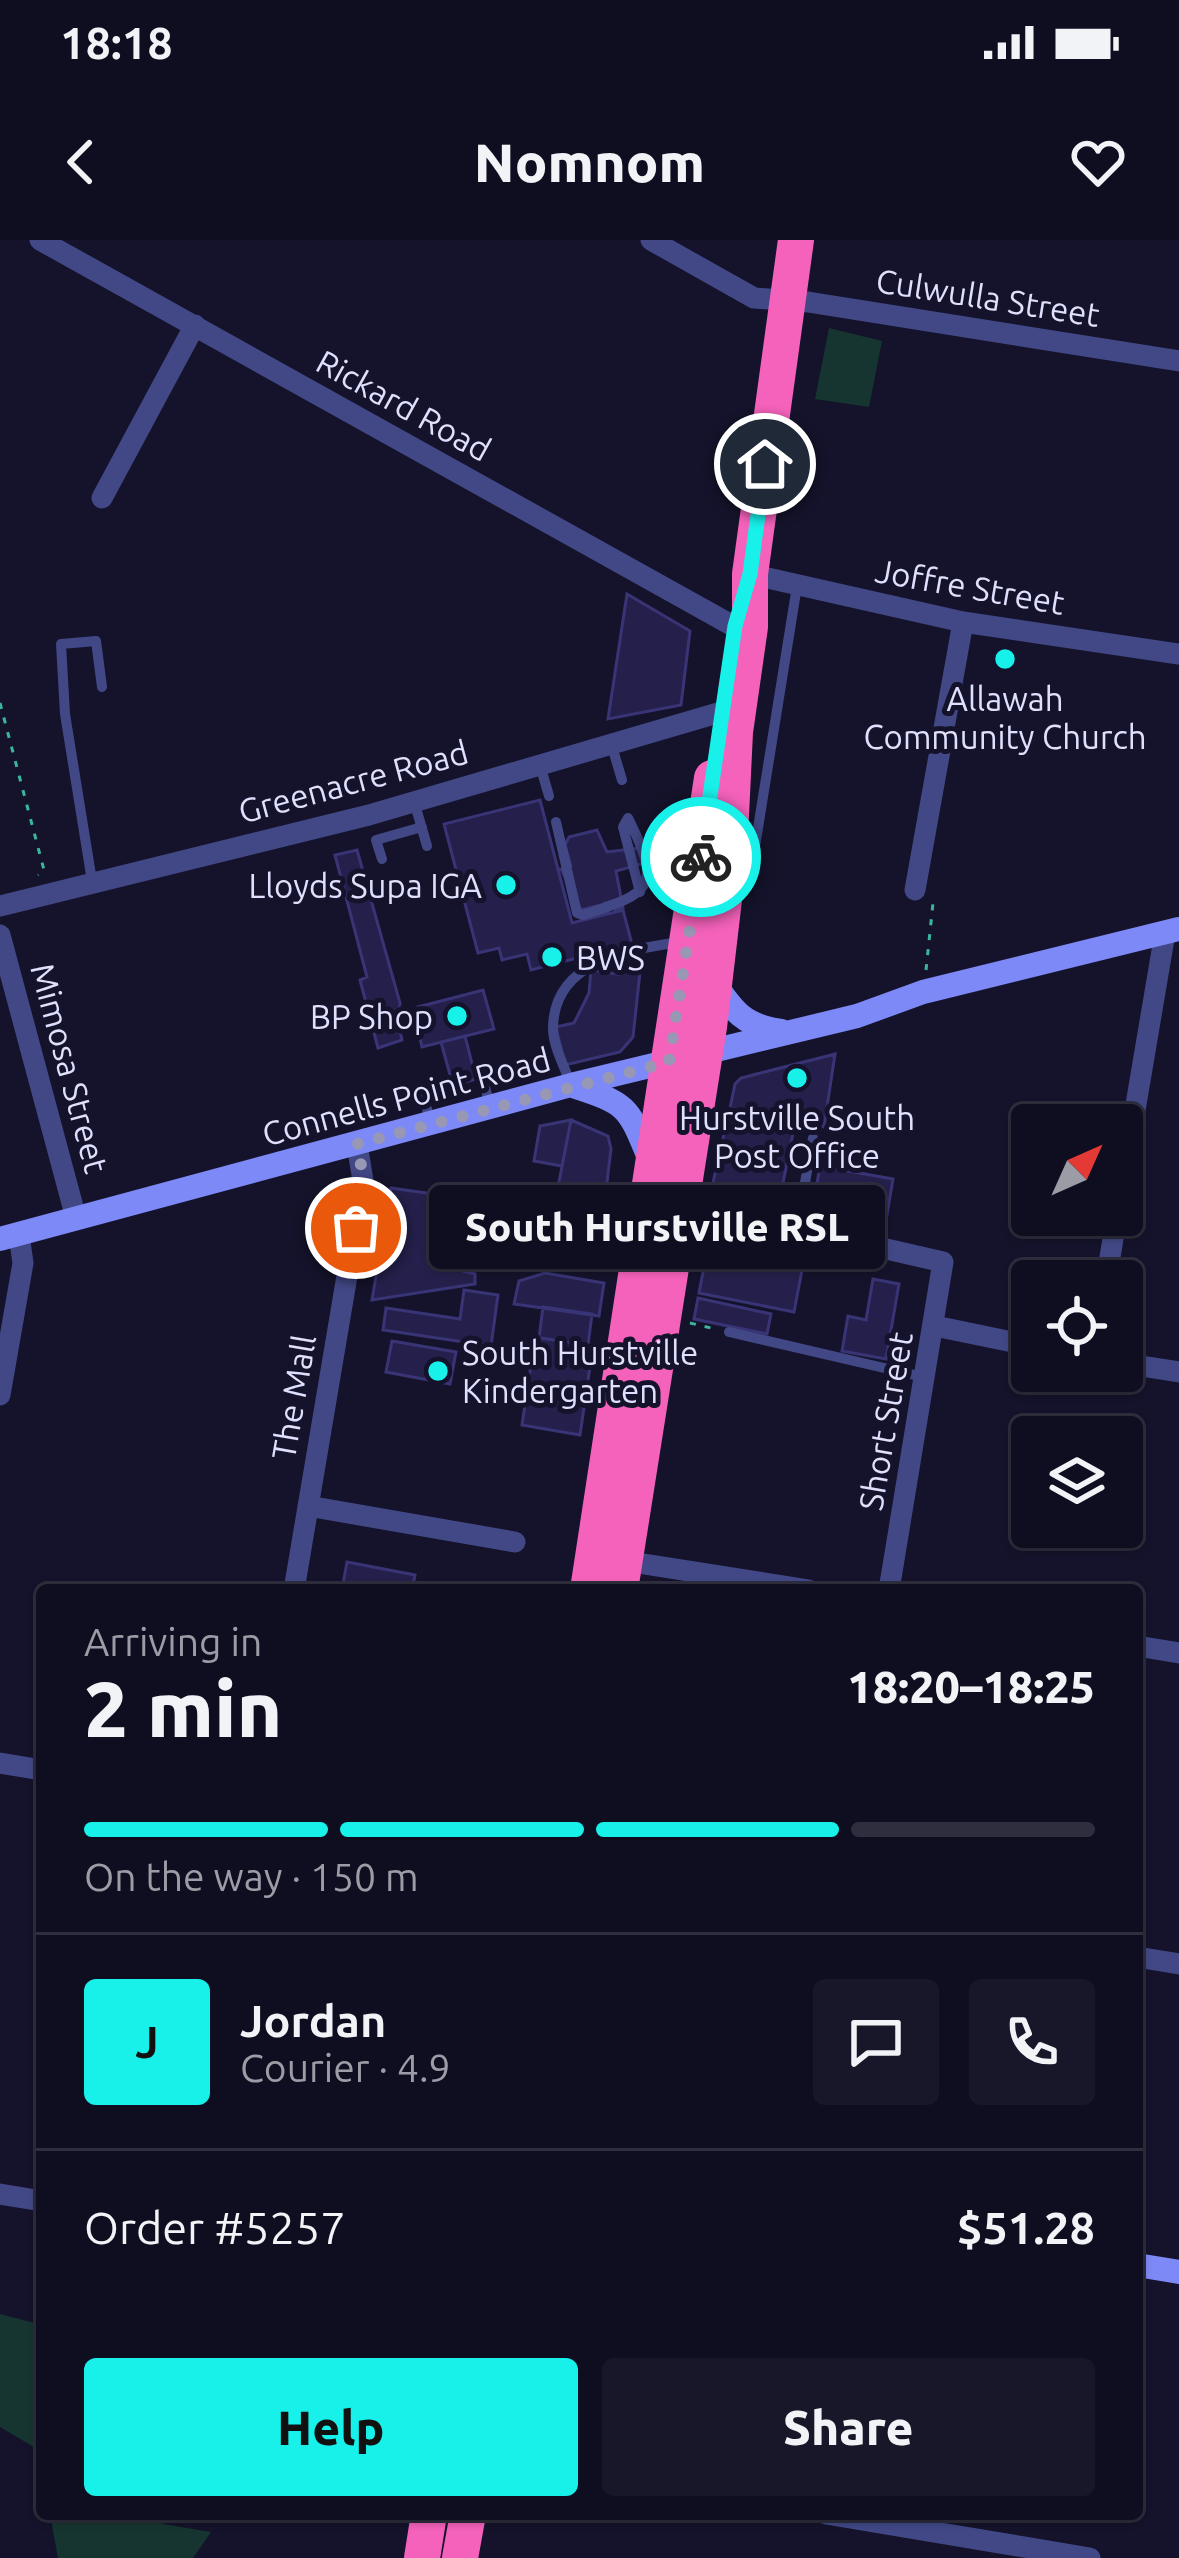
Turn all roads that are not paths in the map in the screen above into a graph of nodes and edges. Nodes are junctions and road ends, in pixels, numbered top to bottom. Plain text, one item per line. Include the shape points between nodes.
1 (40, 240) edge
2 (651, 240) edge
3 (796, 240) edge
4 (787, 301) junction
5 (195, 325) junction
6 (1179, 361) edge
7 (102, 498) dead end
8 (750, 574) junction
9 (797, 586) junction
10 (963, 622) junction
11 (735, 626) junction
12 (1179, 654) edge
13 (102, 687) dead end
14 (722, 712) junction
15 (611, 743) junction
16 (540, 763) junction
17 (622, 779) dead end
18 (550, 796) dead end
19 (415, 801) junction
20 (369, 815) junction
21 (556, 822) dead end
22 (422, 827) junction
23 (376, 840) junction
24 (427, 845) dead end
25 (382, 859) dead end
26 (92, 881) junction
27 (915, 890) road end
28 (640, 892) junction
29 (0, 906) edge
30 (722, 911) junction
31 (1172, 931) edge
32 (0, 935) edge
33 (688, 941) junction
34 (713, 981) junction
35 (789, 1032) junction
36 (687, 1057) junction
37 (484, 1083) dead end
38 (571, 1085) junction
39 (424, 1098) dead end
40 (1138, 1104) edge
41 (491, 1110) junction
42 (431, 1125) junction
43 (813, 1138) dead end
44 (357, 1144) junction
45 (652, 1164) junction
46 (682, 1202) junction
47 (76, 1218) junction
48 (797, 1227) junction
49 (9, 1237) edge
50 (935, 1326) junction
51 (729, 1332) road end
52 (1011, 1342) edge
53 (1143, 1366) edge
54 (1179, 1372) edge
55 (926, 1378) junction
56 (0, 1395) edge
57 (308, 1506) junction
58 (515, 1542) dead end
59 (622, 1575) edge
60 (295, 1584) edge
61 (589, 1584) edge
62 (734, 1584) edge
63 (890, 1584) edge
64 (1143, 1647) edge
65 (1179, 1653) edge
66 (0, 1763) edge
67 (36, 1769) edge
68 (1143, 1958) edge
69 (1179, 1964) edge
70 (0, 2194) edge
71 (36, 2200) edge
72 (1143, 2266) edge
73 (1179, 2272) edge
74 (428, 2520) edge
75 (467, 2520) edge
76 (862, 2520) edge
77 (422, 2558) edge
78 (460, 2558) edge
79 (1090, 2558) edge

1 - 5 street, Rickard Road
2 - 4 street, Culwulla Street via 754,298
3 - 4 highway
4 - 6 street, Culwulla Street
4 - 8 highway
5 - 7 street
5 - 11 street, Rickard Road
8 - 9 street, Joffre Street
8 - 11 highway
8 - 30 highway
9 - 10 street, Joffre Street
9 - 30 lane via 753,859
10 - 12 street, Joffre Street
10 - 27 street
11 - 14 highway
13 - 26 lane via 96,641 61,644
14 - 15 street, Greenacre Road
14 - 33 highway
15 - 16 street, Greenacre Road
15 - 17 lane
16 - 18 lane
16 - 19 street, Greenacre Road
19 - 20 street, Greenacre Road
19 - 22 lane
20 - 23 lane
20 - 26 street, Greenacre Road
21 - 28 lane via 578,913
22 - 23 lane
22 - 24 lane
23 - 25 lane
26 - 29 street, Greenacre Road
28 - 28 lane via 623,827 628,818 647,862
30 - 34 highway
31 - 35 street, Connells Point Road
31 - 40 street
32 - 47 street, Mimosa Street
33 - 36 highway
33 - 38 lane via 607,957 574,976 558,996 552,1032
34 - 35 street via 736,1016
34 - 36 highway
35 - 36 street, Connells Point Road
36 - 38 street, Connells Point Road
36 - 45 highway
36 - 46 highway
37 - 41 lane
38 - 41 street, Connells Point Road
38 - 45 street via 616,1100
39 - 42 lane
41 - 42 street, Connells Point Road
42 - 44 street, Connells Point Road
43 - 48 lane
44 - 47 street, Connells Point Road
44 - 57 street, The Mall via 364,1181
45 - 61 highway
46 - 48 street
46 - 59 highway
47 - 49 street, Connells Point Road
48 - 50 street, Short Street via 943,1262
49 - 56 street via 23,1262
50 - 52 street
50 - 55 street, Short Street
51 - 55 lane
53 - 54 street
55 - 63 street, Short Street
57 - 58 street
57 - 60 street, The Mall
59 - 62 street
64 - 65 street
66 - 67 street
68 - 69 street
70 - 71 street
72 - 73 street
74 - 77 highway
75 - 78 highway
76 - 79 street

